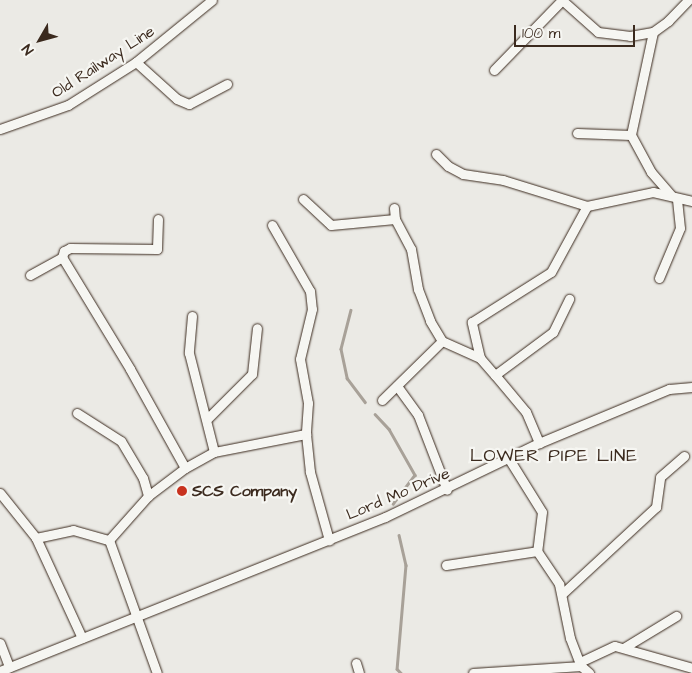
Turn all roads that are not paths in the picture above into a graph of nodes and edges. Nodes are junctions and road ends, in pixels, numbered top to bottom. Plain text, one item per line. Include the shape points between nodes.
1 (212, 0) edge
2 (562, 0) edge
3 (688, 0) edge
4 (653, 32) junction
5 (136, 62) junction
6 (494, 70) dead end
7 (228, 84) dead end
8 (0, 129) edge
9 (577, 133) dead end
10 (631, 135) junction
11 (436, 154) dead end
12 (681, 198) edge
13 (303, 199) dead end
14 (587, 206) junction
15 (394, 208) dead end
16 (692, 209) edge
17 (158, 219) dead end
18 (395, 219) junction
19 (272, 225) dead end
20 (62, 257) junction
21 (30, 274) dead end
22 (659, 278) dead end
23 (568, 299) dead end
24 (192, 316) dead end
25 (257, 328) dead end
26 (442, 340) junction
27 (480, 358) junction
28 (495, 375) junction
29 (397, 386) junction
30 (692, 387) edge
31 (382, 400) dead end
32 (77, 413) dead end
33 (208, 418) junction
34 (306, 434) junction
35 (539, 443) junction
36 (214, 452) junction
37 (684, 456) dead end
38 (509, 458) junction
39 (185, 468) junction
40 (447, 490) junction
41 (0, 493) edge
42 (148, 496) junction
43 (36, 538) junction
44 (109, 540) junction
45 (328, 540) junction
46 (537, 551) junction
47 (446, 565) dead end
48 (563, 593) junction
49 (136, 616) junction
50 (676, 616) dead end
51 (82, 638) junction
52 (0, 644) edge
53 (625, 647) junction
54 (356, 663) dead end
55 (581, 664) junction
56 (9, 667) junction
57 (692, 668) edge
58 (0, 670) edge
59 (157, 673) edge
60 (359, 673) edge
61 (473, 673) edge
62 (590, 673) edge

1 - 5 street, Old Railway Line
2 - 4 street via 598,32 630,36
2 - 6 street
3 - 4 street
4 - 10 street
5 - 7 street via 177,99 189,104
5 - 8 street, Old Railway Line via 68,105
9 - 10 street
10 - 12 street via 651,172
11 - 14 street via 463,174 503,180
12 - 14 street via 639,193
12 - 16 street
12 - 22 street via 680,228
13 - 18 street via 331,224
14 - 27 street via 550,272 472,322
15 - 18 street
17 - 20 street via 157,249 70,248 64,250
18 - 26 street via 411,249 423,306
19 - 34 street via 306,282 312,303 300,359 308,403
20 - 21 street
20 - 39 street via 130,368
23 - 28 street via 553,332
24 - 33 street via 189,353
25 - 33 street via 252,374
26 - 27 street
26 - 29 street
27 - 28 street
28 - 35 street via 526,412
29 - 31 street
29 - 40 street via 418,415
30 - 35 street, Lord Mo Drive via 669,389
32 - 42 street via 121,441 143,478
33 - 36 street
34 - 36 street
34 - 45 street via 315,496
35 - 38 street, Lord Mo Drive
36 - 39 street
37 - 48 street via 660,477 656,507
38 - 40 street, Lord Mo Drive
38 - 46 street via 542,512
39 - 42 street
40 - 45 street, Lord Mo Drive
41 - 43 street
42 - 44 street
43 - 44 street via 73,530
43 - 51 street
44 - 49 street
45 - 49 street, Lord Mo Drive
46 - 47 street
46 - 48 street
48 - 55 street via 566,621
49 - 51 street, Lord Mo Drive
49 - 59 street
50 - 53 street
51 - 56 street, Lord Mo Drive
52 - 56 street
53 - 55 street via 608,648
53 - 57 street
54 - 60 street
55 - 61 street
55 - 62 street
56 - 58 street, Lord Mo Drive

